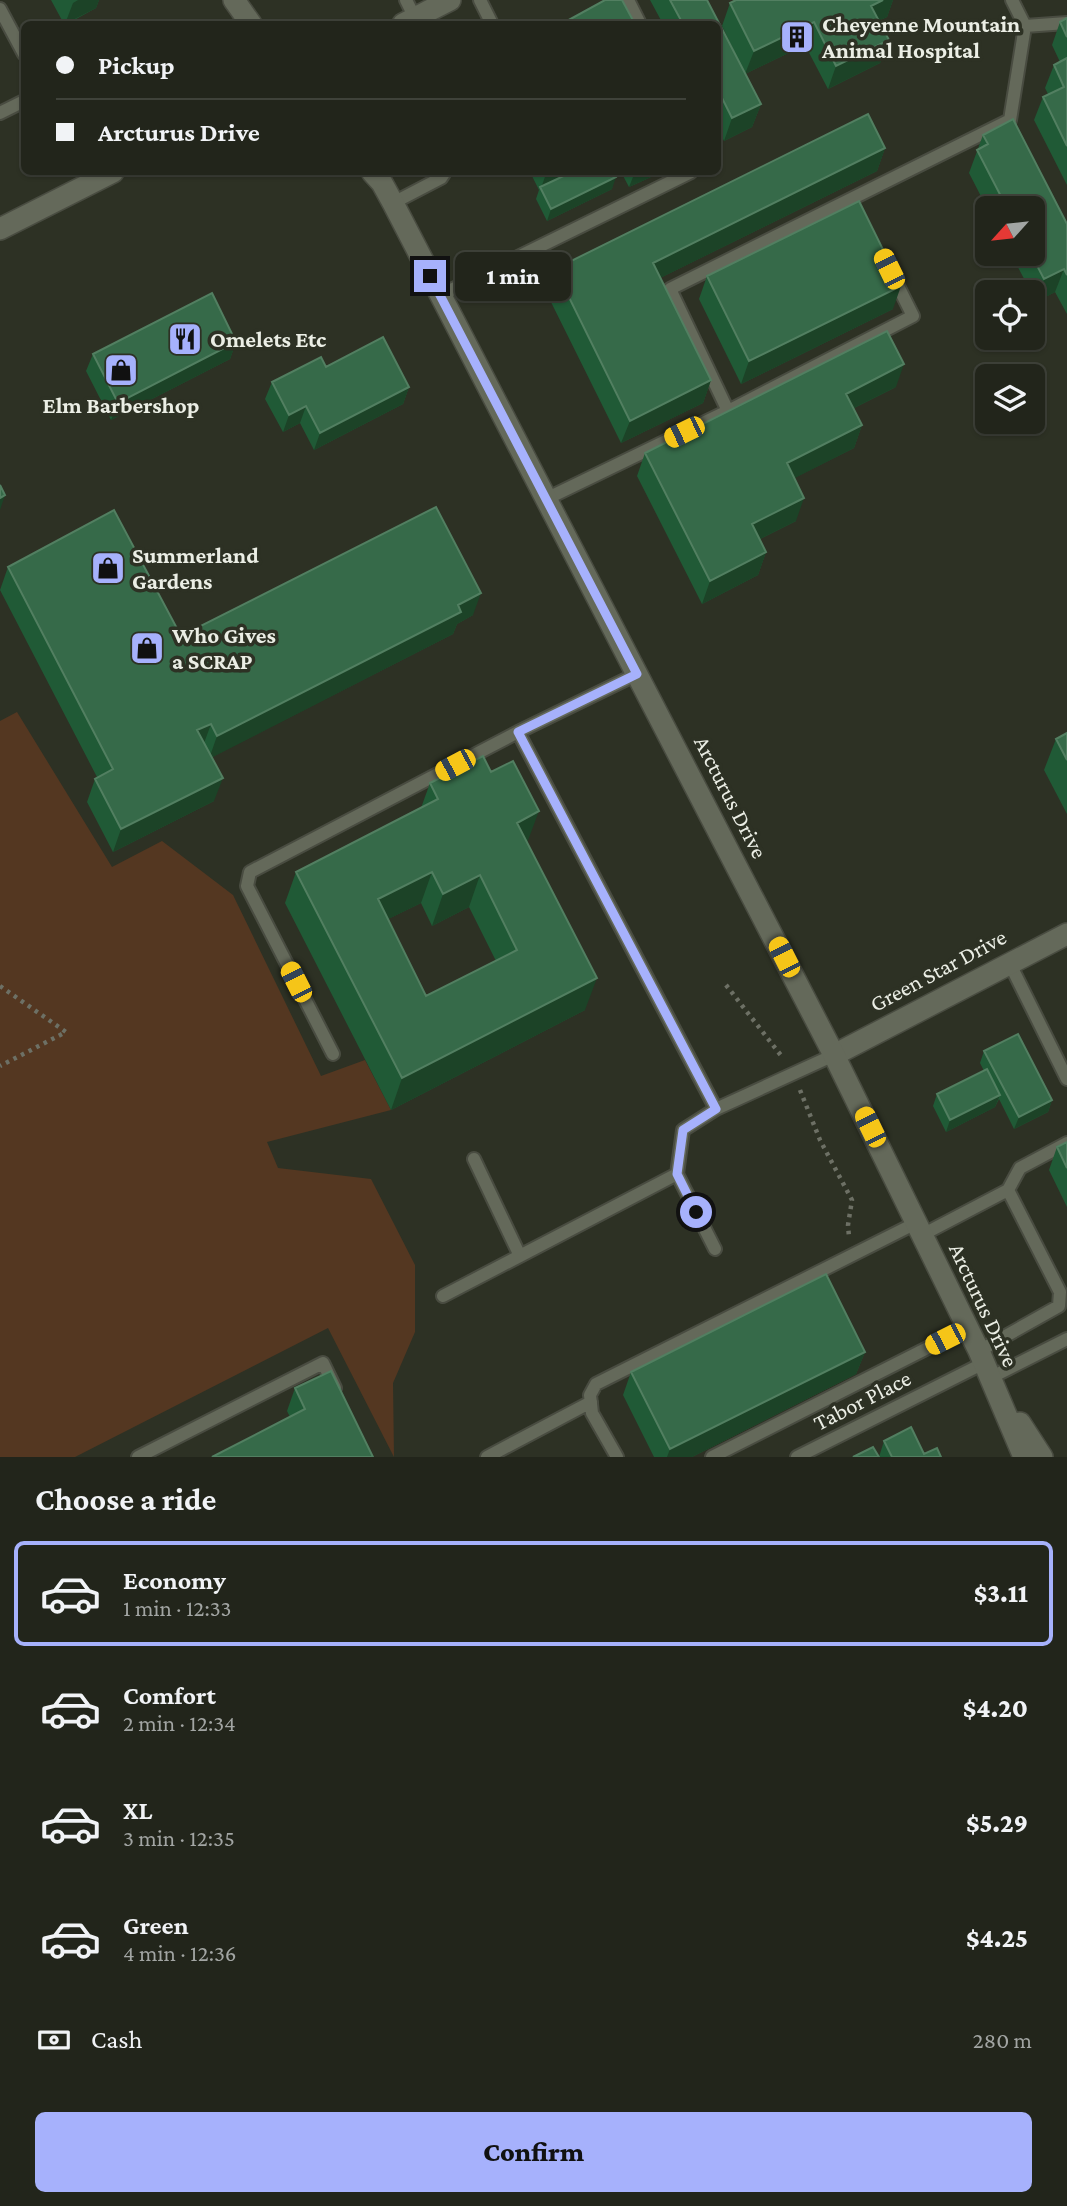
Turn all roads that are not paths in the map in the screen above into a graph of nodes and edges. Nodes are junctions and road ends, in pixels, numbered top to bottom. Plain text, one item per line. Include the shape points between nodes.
1 (234, 0) edge
2 (450, 0) edge
3 (480, 0) edge
4 (628, 0) edge
5 (1012, 0) edge
6 (0, 9) edge
7 (408, 14) edge
8 (249, 21) edge
9 (490, 21) edge
10 (638, 21) edge
11 (1067, 23) edge
12 (1025, 26) junction
13 (21, 48) edge
14 (21, 102) edge
15 (0, 113) edge
16 (1010, 120) junction
17 (1017, 133) edge
18 (107, 175) edge
19 (375, 175) edge
20 (443, 175) edge
21 (685, 175) edge
22 (393, 203) junction
23 (0, 229) edge
24 (889, 269) edge
25 (440, 295) junction
26 (728, 411) junction
27 (546, 499) junction
28 (637, 674) junction
29 (518, 732) junction
30 (1067, 934) edge
31 (1009, 962) junction
32 (333, 1054) dead end
33 (835, 1055) junction
34 (1067, 1079) edge
35 (716, 1109) junction
36 (1067, 1143) edge
37 (474, 1159) dead end
38 (677, 1174) junction
39 (1008, 1190) junction
40 (919, 1229) junction
41 (715, 1249) dead end
42 (520, 1256) junction
43 (443, 1296) dead end
44 (967, 1328) junction
45 (1067, 1339) edge
46 (984, 1364) junction
47 (340, 1398) edge
48 (591, 1402) junction
49 (138, 1457) edge
50 (487, 1457) edge
51 (617, 1457) edge
52 (712, 1457) edge
53 (797, 1457) edge
54 (1024, 1457) edge
55 (1042, 1457) edge

1 - 8 street
2 - 7 street
3 - 9 lane
4 - 10 lane
5 - 12 lane
6 - 13 lane
11 - 12 lane
12 - 16 lane
14 - 15 lane
16 - 17 lane
16 - 26 lane via 857,204 670,289
18 - 23 street
19 - 22 street, Arcturus Drive
20 - 22 lane
21 - 25 lane
22 - 25 street, Arcturus Drive
24 - 26 lane via 913,316
25 - 27 street, Arcturus Drive
26 - 27 lane
27 - 28 street, Arcturus Drive
28 - 29 lane
28 - 33 street, Arcturus Drive
29 - 32 lane via 250,872 247,886
29 - 35 lane
30 - 31 street, Green Star Drive
31 - 33 street, Green Star Drive
31 - 34 lane
33 - 35 lane
33 - 40 street, Arcturus Drive
35 - 38 lane via 683,1130
36 - 39 lane via 1020,1168
37 - 42 lane
38 - 41 lane
38 - 42 lane
39 - 40 lane
39 - 46 lane via 1060,1292 1059,1306
40 - 44 street, Arcturus Drive
40 - 48 lane via 851,1256 596,1384
42 - 43 lane
44 - 46 street, Arcturus Drive
44 - 52 lane
45 - 46 lane
46 - 53 lane, Tabor Place
46 - 54 street, Arcturus Drive
46 - 55 street
47 - 49 lane via 323,1363
48 - 50 lane
48 - 51 lane via 592,1413

